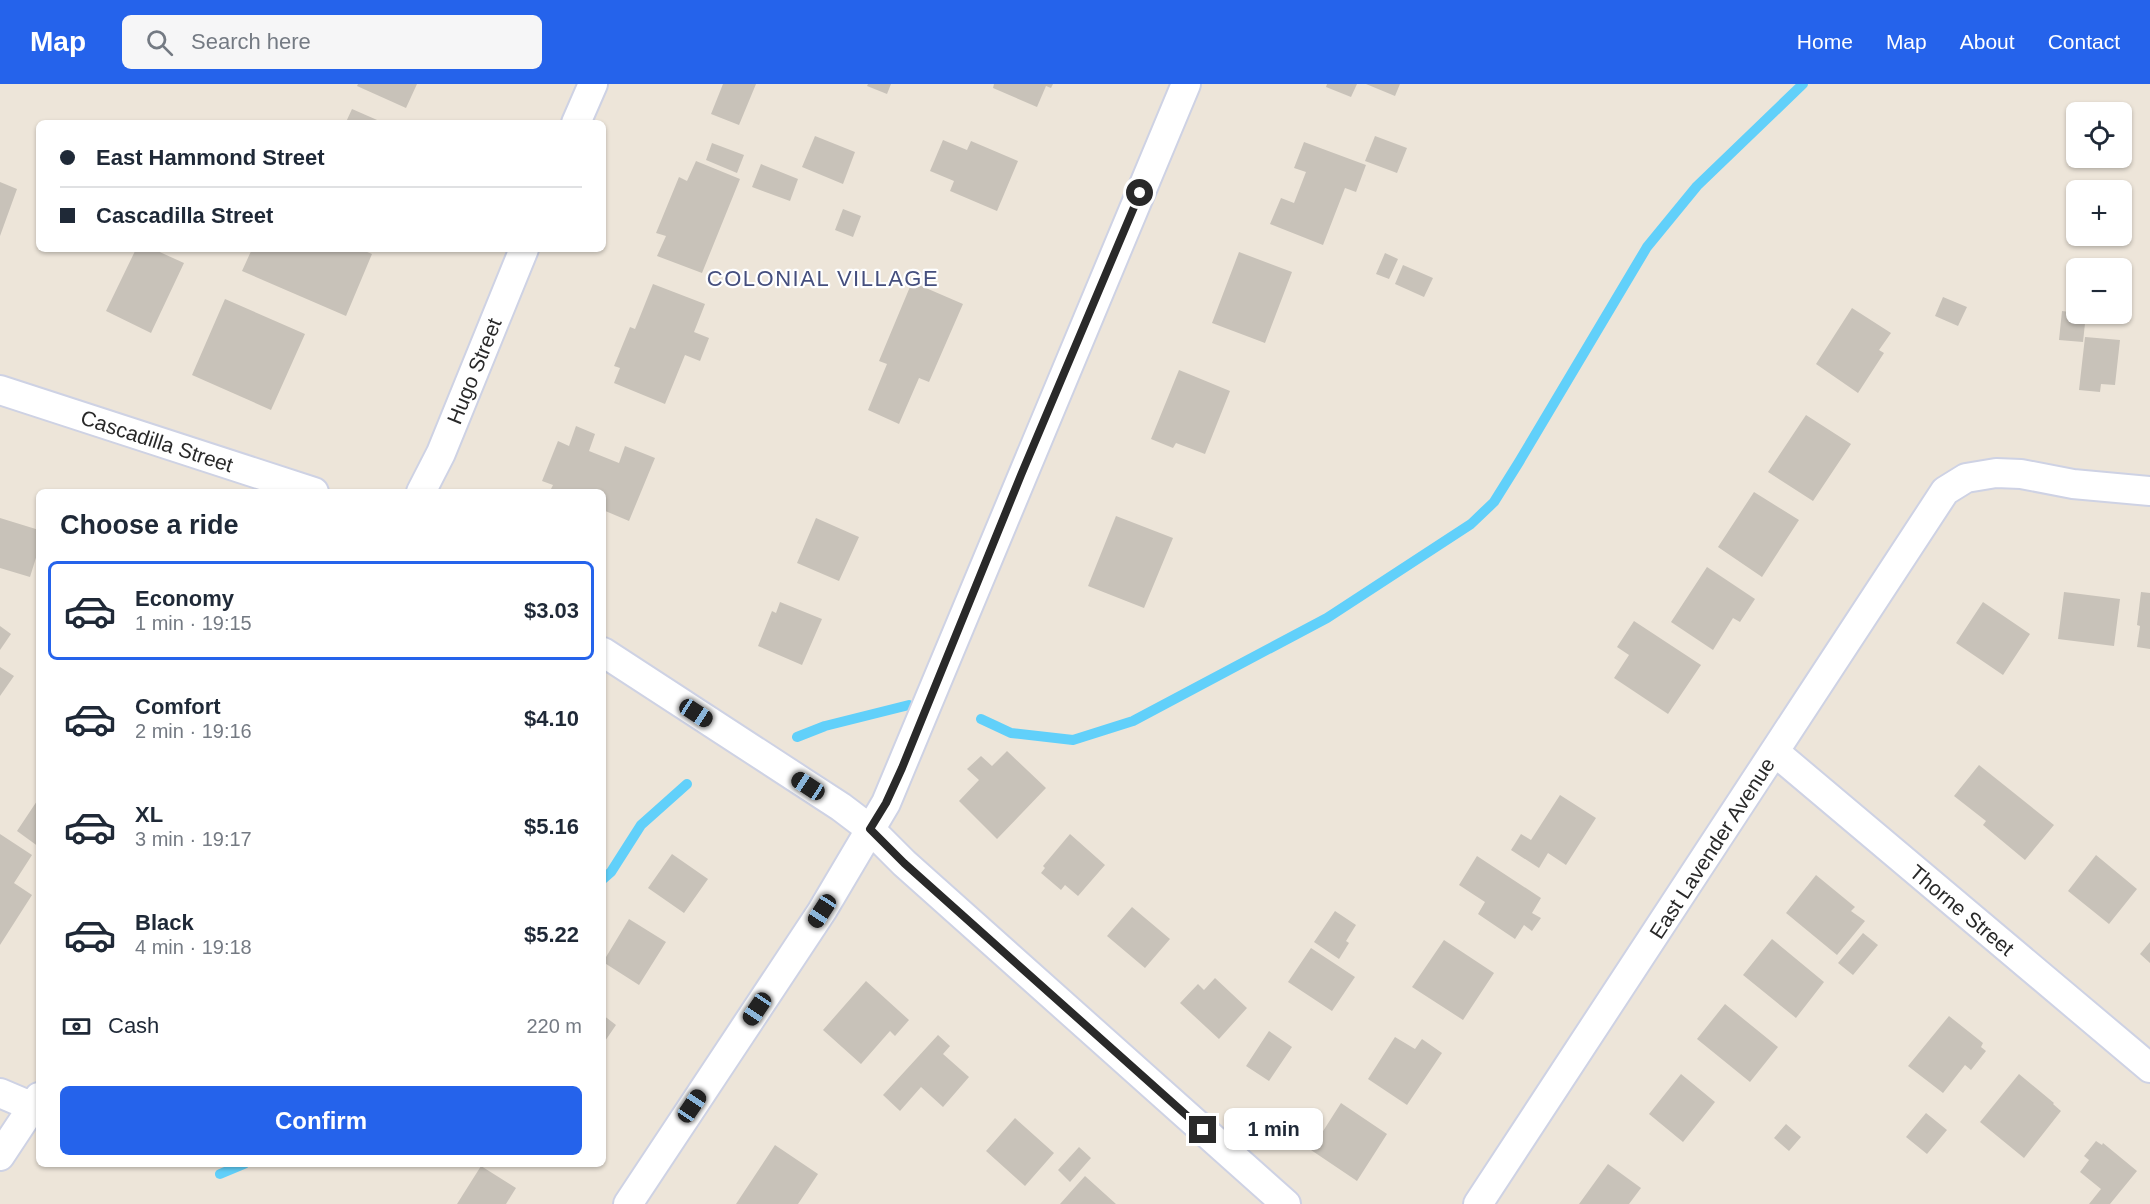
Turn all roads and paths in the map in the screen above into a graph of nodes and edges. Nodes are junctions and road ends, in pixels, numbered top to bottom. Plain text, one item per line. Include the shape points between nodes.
1 (593, 84) edge
2 (1186, 84) edge
3 (577, 120) edge
4 (523, 252) edge
5 (0, 390) edge
6 (305, 489) edge
7 (423, 489) edge
8 (2150, 491) edge
9 (606, 654) edge
10 (1775, 752) junction
11 (870, 829) junction
12 (2150, 1068) edge
13 (0, 1093) edge
14 (36, 1102) edge
15 (0, 1156) edge
16 (627, 1204) edge
17 (1286, 1204) edge
18 (1478, 1204) edge

1 - 3 street
2 - 11 street via 902,768
4 - 7 street, Hugo Street
5 - 6 street, Cascadilla Street
8 - 10 street, East Lavender Avenue via 1996,473 1966,478 1945,491
9 - 11 street
10 - 12 street, Thorne Street
10 - 18 street, East Lavender Avenue
11 - 16 street via 822,911
11 - 17 street
13 - 14 street
14 - 15 street

